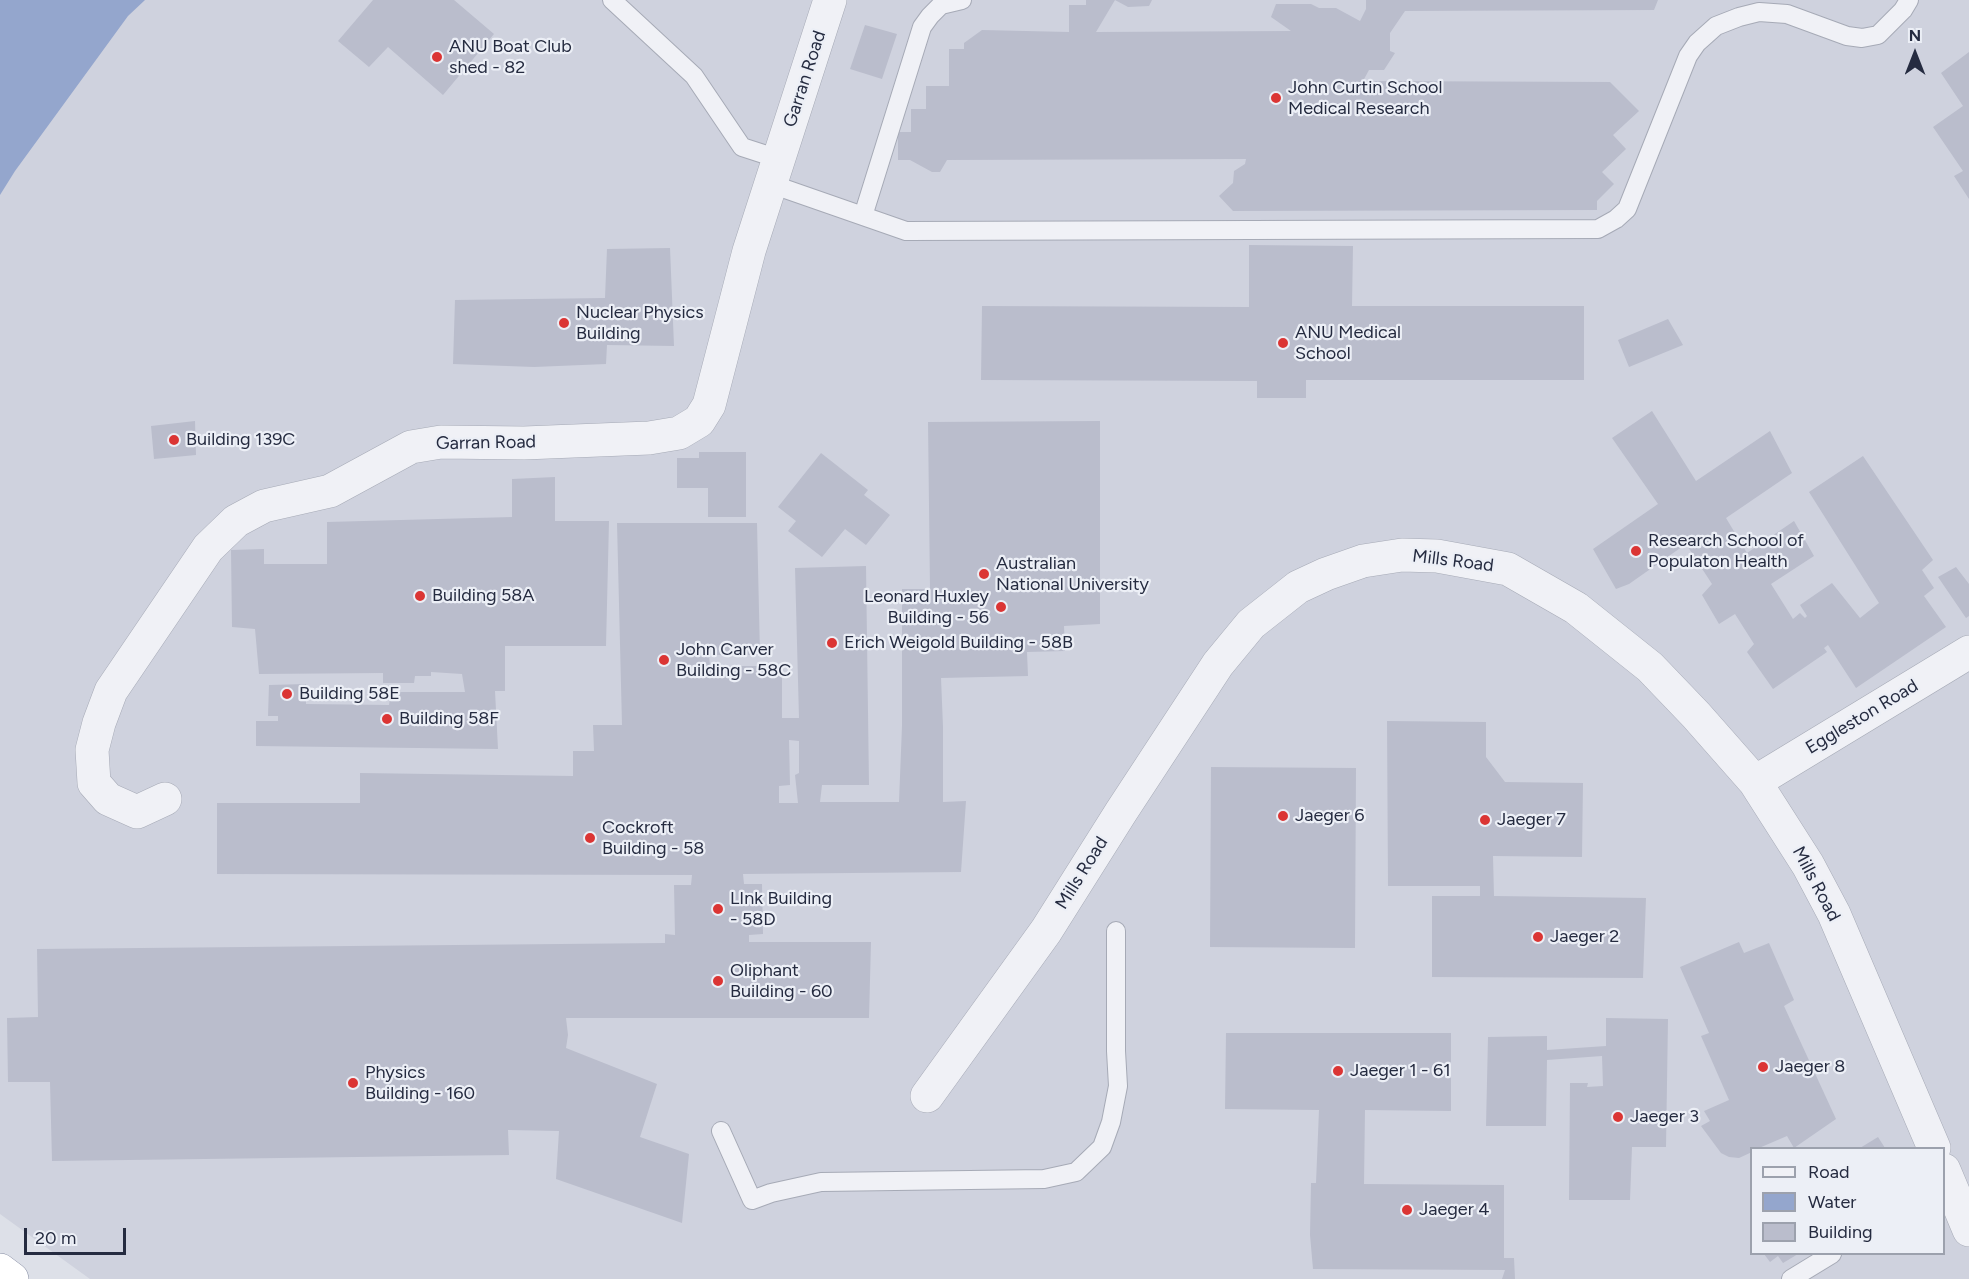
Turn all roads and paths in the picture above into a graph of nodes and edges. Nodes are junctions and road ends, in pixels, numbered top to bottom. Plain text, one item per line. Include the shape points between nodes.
1 (612, 0) edge
2 (830, 0) edge
3 (962, 0) edge
4 (1909, 0) edge
5 (775, 172) junction
6 (863, 216) junction
7 (1969, 652) edge
8 (1755, 783) junction
9 (165, 800) dead end
10 (1116, 932) dead end
11 (927, 1096) dead end
12 (721, 1131) dead end
13 (1933, 1147) edge
14 (1945, 1173) edge
15 (1957, 1214) edge
16 (1830, 1255) edge
17 (0, 1270) edge
18 (12, 1279) edge
19 (1791, 1279) edge

1 - 5 lane via 694,76 742,147
2 - 5 street, Garran Road
3 - 6 lane via 941,5 922,27
4 - 6 lane via 1878,35 1862,38 1787,14 1759,12 1716,26 1688,56 1627,209 1598,229 906,231
5 - 6 lane
5 - 9 street, Garran Road via 749,251 709,405 699,421 679,433 649,438 441,442 411,447 330,491 264,506 236,521 207,548 111,691 92,750 94,783 108,800 137,812
7 - 8 street, Eggleston Road
8 - 11 street, Mills Road via 1650,667 1576,608 1508,569 1437,556 1402,555 1364,561 1326,574 1298,587 1251,624 1218,664 1046,932
8 - 13 street, Mills Road via 1808,865 1834,914
10 - 12 lane via 1118,1086 1102,1147 1076,1172 1044,1179 821,1182 752,1200
14 - 15 street
16 - 19 lane
17 - 18 highway

